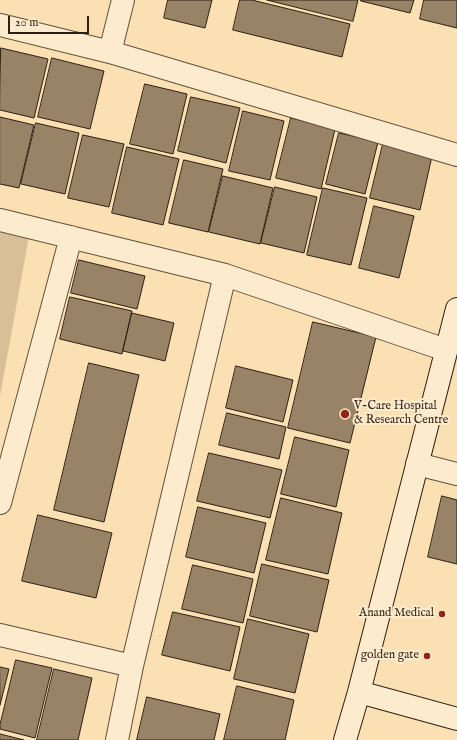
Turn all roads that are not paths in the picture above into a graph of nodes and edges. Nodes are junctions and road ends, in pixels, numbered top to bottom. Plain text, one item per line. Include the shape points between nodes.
1 (123, 0) edge
2 (0, 25) edge
3 (110, 52) junction
4 (457, 156) edge
5 (0, 220) edge
6 (71, 237) junction
7 (225, 275) junction
8 (457, 308) edge
9 (446, 350) junction
10 (8, 441) edge
11 (417, 464) junction
12 (457, 474) edge
13 (0, 503) edge
14 (0, 634) edge
15 (132, 666) junction
16 (359, 692) junction
17 (457, 719) edge
18 (117, 740) edge
19 (345, 740) edge

1 - 3 street
2 - 3 street
3 - 4 street
5 - 6 street
6 - 7 street
6 - 10 street
7 - 9 street
7 - 15 street
8 - 9 street
9 - 11 street
10 - 13 street
11 - 12 street
11 - 16 street
14 - 15 street
15 - 18 street
16 - 17 street
16 - 19 street

